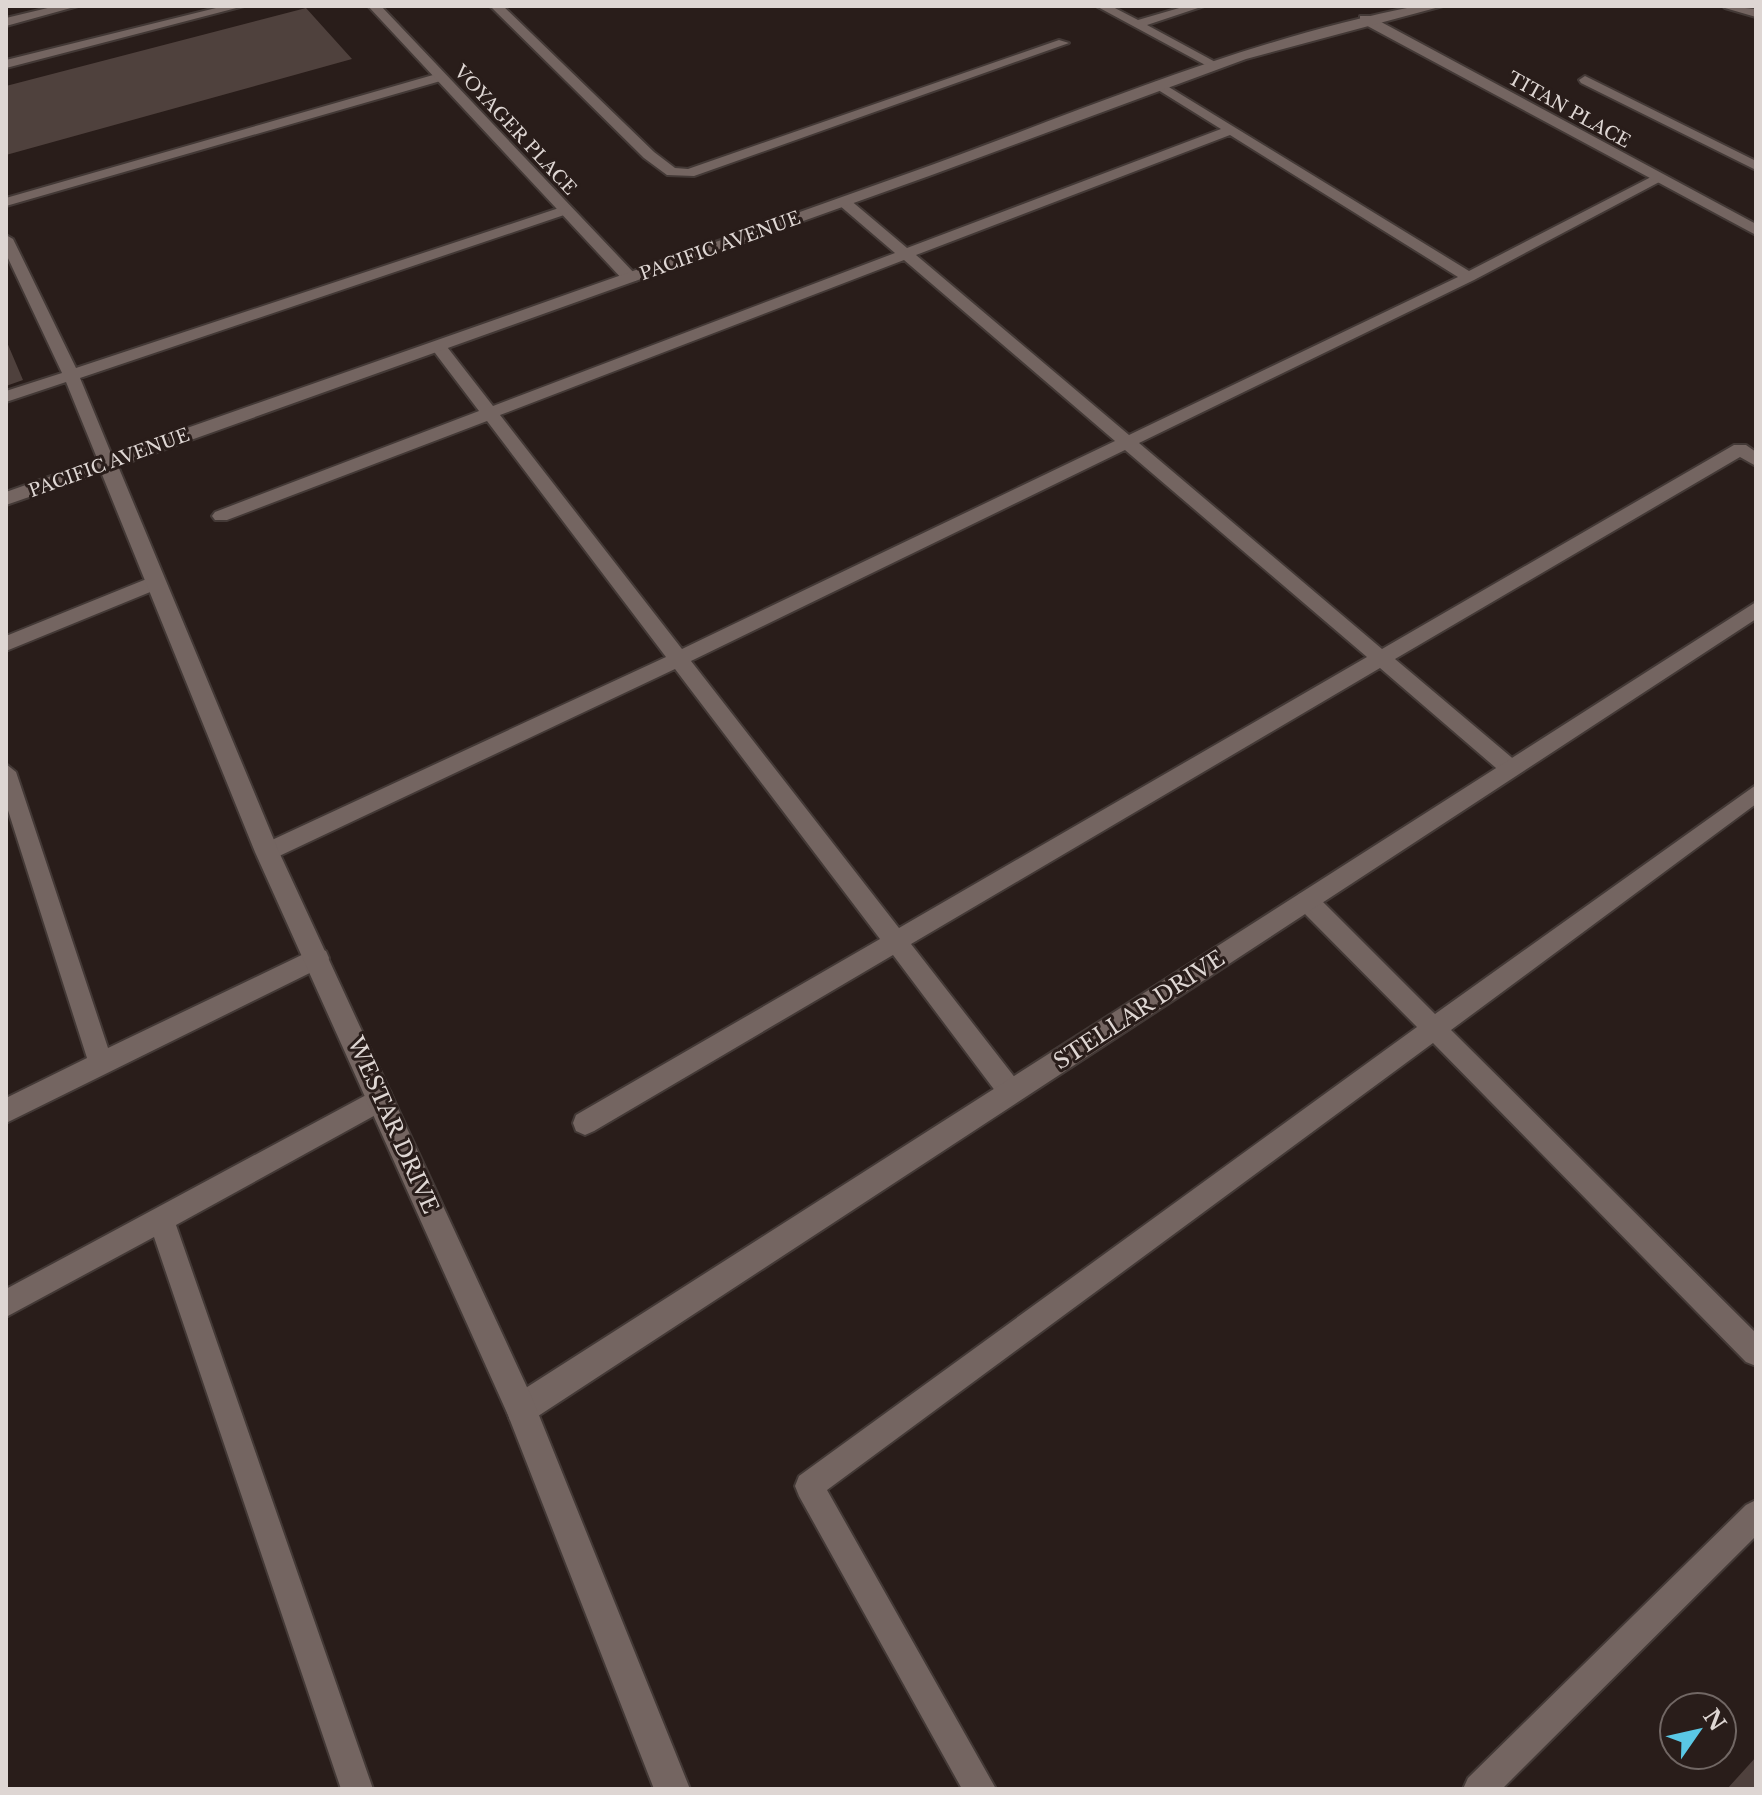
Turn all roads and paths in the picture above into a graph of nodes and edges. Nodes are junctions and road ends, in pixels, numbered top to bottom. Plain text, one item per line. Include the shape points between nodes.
1 (72, 6) edge
2 (238, 6) edge
3 (374, 6) edge
4 (496, 6) edge
5 (1102, 6) edge
6 (1198, 6) edge
7 (1437, 6) edge
8 (1729, 6) edge
9 (1756, 13) edge
10 (1365, 19) junction
11 (6, 22) edge
12 (1138, 24) junction
13 (1063, 43) dead end
14 (6, 64) edge
15 (1213, 64) junction
16 (440, 77) junction
17 (1585, 80) dead end
18 (1159, 85) junction
19 (1233, 129) junction
20 (1756, 166) edge
21 (1658, 179) junction
22 (6, 202) edge
23 (844, 202) junction
24 (565, 210) junction
25 (1756, 230) edge
26 (6, 239) edge
27 (906, 254) junction
28 (1469, 277) junction
29 (630, 278) junction
30 (438, 346) junction
31 (71, 375) junction
32 (6, 397) edge
33 (489, 413) junction
34 (1124, 441) junction
35 (1751, 450) edge
36 (107, 463) junction
37 (6, 499) edge
38 (221, 516) dead end
39 (154, 583) junction
40 (1756, 609) edge
41 (6, 644) edge
42 (681, 658) junction
43 (1383, 660) junction
44 (1510, 768) junction
45 (6, 772) edge
46 (1756, 793) edge
47 (267, 852) junction
48 (1307, 901) junction
49 (897, 943) junction
50 (318, 958) junction
51 (1435, 1027) junction
52 (101, 1063) junction
53 (1011, 1092) junction
54 (381, 1099) junction
55 (6, 1111) edge
56 (585, 1123) dead end
57 (161, 1219) junction
58 (6, 1304) edge
59 (1756, 1352) edge
60 (521, 1409) junction
61 (1756, 1515) edge
62 (1494, 1784) edge
63 (357, 1789) edge
64 (672, 1789) edge
65 (980, 1789) edge

1 - 11 street
2 - 14 lane
3 - 16 street, VOYAGER PLACE
4 - 13 lane via 672,172 689,173
5 - 12 lane
6 - 12 lane
7 - 10 street, PACIFIC AVENUE
8 - 9 lane
10 - 15 street, PACIFIC AVENUE
10 - 21 street, TITAN PLACE
12 - 15 lane
15 - 18 street, PACIFIC AVENUE
16 - 22 lane
16 - 24 street, VOYAGER PLACE
17 - 20 lane
18 - 19 lane
18 - 23 street, PACIFIC AVENUE
19 - 27 lane
19 - 28 lane
21 - 25 street, TITAN PLACE
21 - 28 lane
23 - 27 lane
23 - 29 street, PACIFIC AVENUE
24 - 29 street, VOYAGER PLACE
24 - 31 lane
26 - 31 lane
27 - 33 lane
27 - 34 lane
28 - 34 lane
29 - 30 street, PACIFIC AVENUE
30 - 33 lane
30 - 36 street, PACIFIC AVENUE
31 - 32 lane
31 - 36 lane
33 - 38 lane
33 - 42 lane
34 - 42 lane
34 - 43 lane
35 - 43 lane
36 - 37 street, PACIFIC AVENUE
36 - 39 street, WESTAR DRIVE
39 - 41 lane
39 - 47 street, WESTAR DRIVE
40 - 44 street, STELLAR DRIVE
42 - 47 lane
42 - 49 lane
43 - 44 lane
43 - 49 lane
44 - 48 street, STELLAR DRIVE
45 - 52 lane
46 - 51 lane
47 - 50 street, WESTAR DRIVE
48 - 51 lane
48 - 53 street, STELLAR DRIVE
49 - 53 lane
49 - 56 lane
50 - 52 lane
50 - 54 street, WESTAR DRIVE
51 - 59 lane
51 - 65 lane via 809,1486
52 - 55 lane
53 - 60 street, STELLAR DRIVE
54 - 57 lane
54 - 60 street, WESTAR DRIVE
57 - 58 lane
57 - 63 lane
60 - 64 street, WESTAR DRIVE
61 - 62 lane

